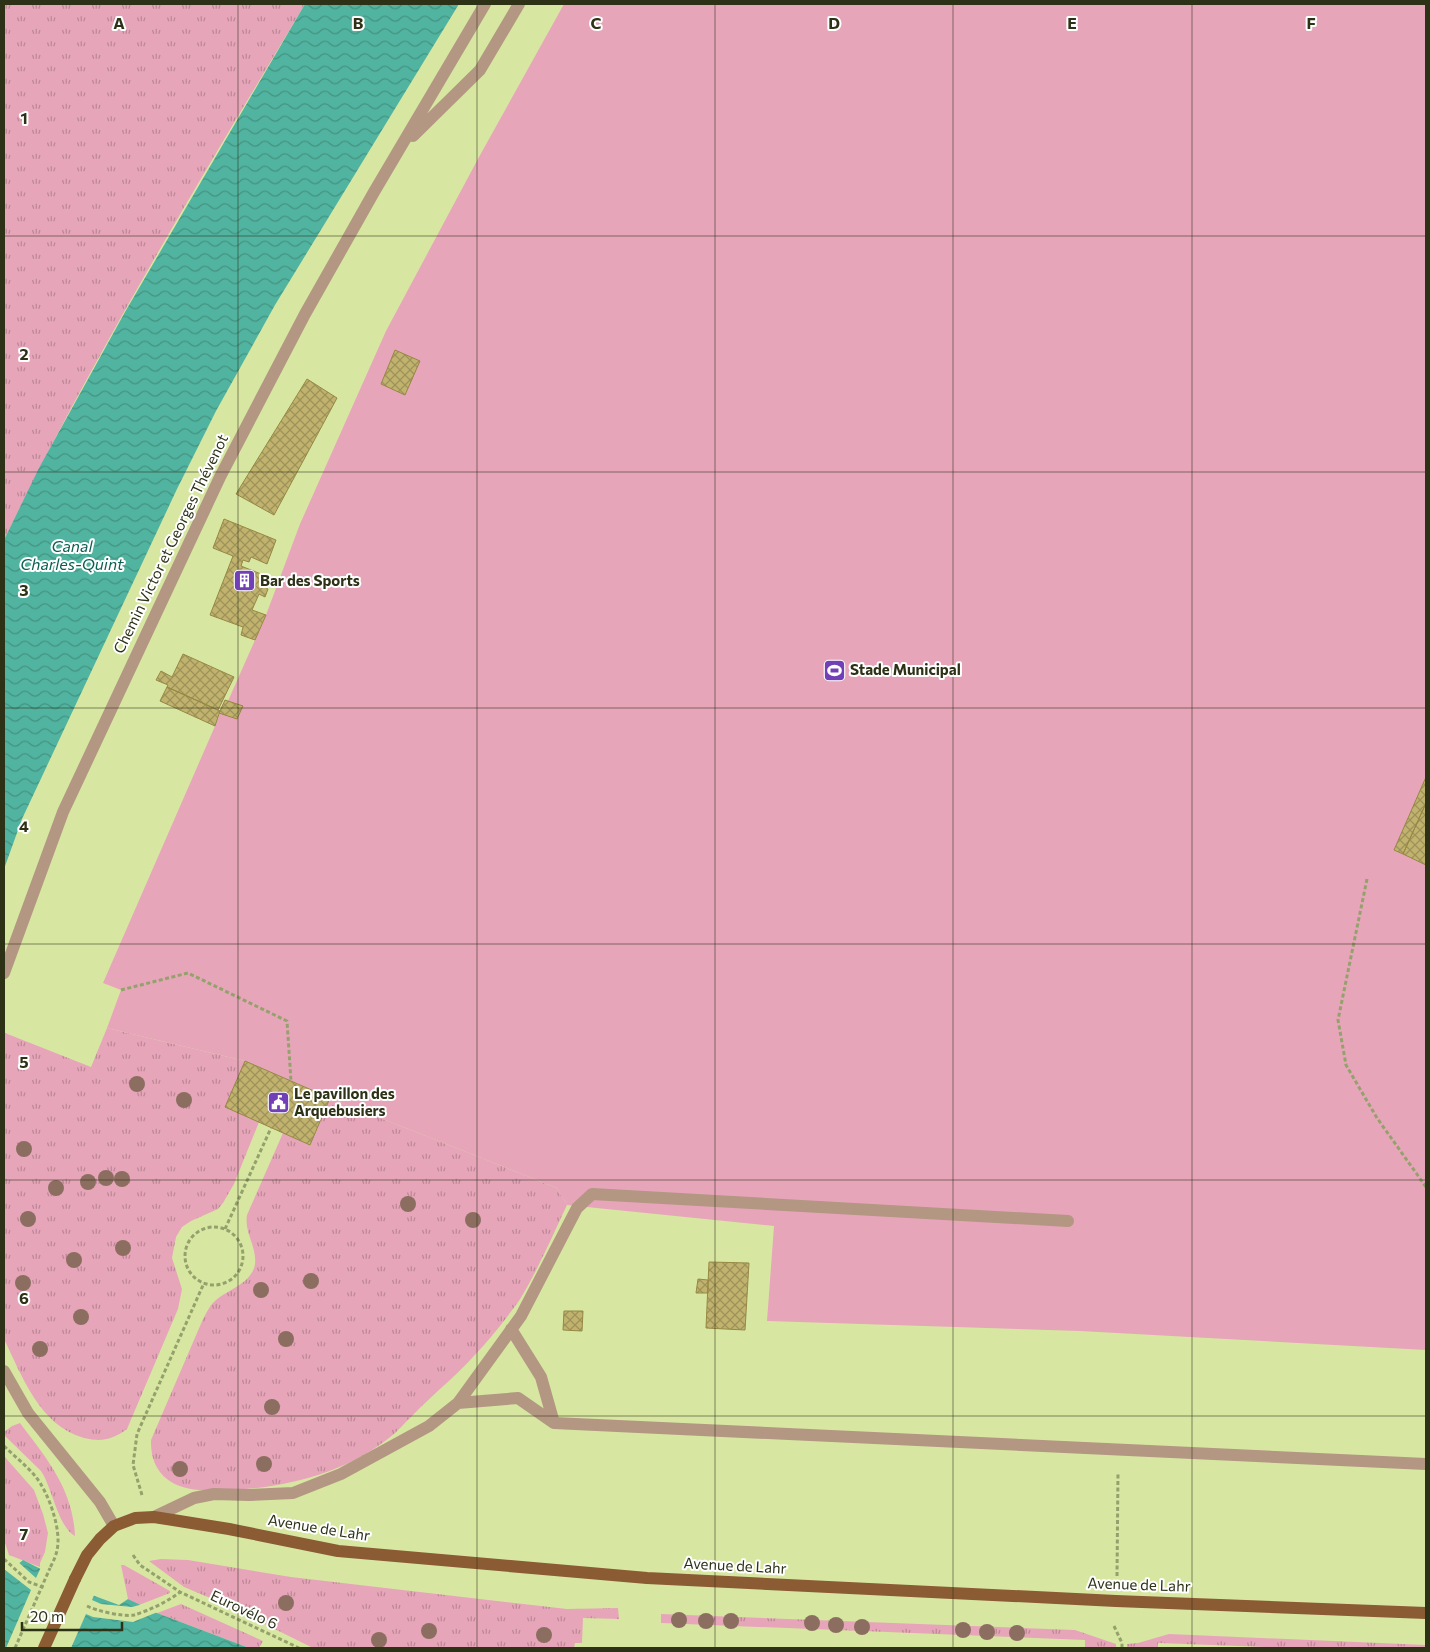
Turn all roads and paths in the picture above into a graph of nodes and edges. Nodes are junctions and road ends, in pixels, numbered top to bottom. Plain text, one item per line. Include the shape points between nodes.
1 (485, 4) edge
2 (520, 4) edge
3 (402, 146) junction
4 (1367, 879) dead end
5 (4, 973) edge
6 (121, 990) dead end
7 (290, 1081) dead end
8 (271, 1128) dead end
9 (1426, 1187) edge
10 (1068, 1221) dead end
11 (225, 1229) junction
12 (204, 1283) junction
13 (511, 1329) junction
14 (4, 1371) edge
15 (458, 1403) junction
16 (554, 1423) junction
17 (4, 1446) edge
18 (1118, 1449) junction
19 (1426, 1464) edge
20 (154, 1517) junction
21 (114, 1526) junction
22 (133, 1555) dead end
23 (1117, 1576) dead end
24 (180, 1592) junction
25 (160, 1604) dead end
26 (1426, 1613) edge
27 (1114, 1626) dead end
28 (16, 1648) edge
29 (44, 1648) edge
30 (299, 1648) edge
31 (1122, 1648) edge

1 - 3 street, Chemin Victor et Georges Thévenot
2 - 3 street, Chemin Victor et Georges Thévenot via 480,70
3 - 5 street, Chemin Victor et Georges Thévenot via 305,314 220,477 62,812
4 - 9 path via 1338,1020 1346,1065 1377,1118
6 - 7 path via 188,973 287,1021
8 - 11 path
10 - 13 street via 592,1194 577,1208 521,1316
11 - 12 path via 241,1247 239,1270 220,1284
11 - 12 path via 203,1229 187,1245 187,1268
12 - 20 path via 137,1434 133,1465 139,1490
13 - 15 street
13 - 16 street via 541,1377
14 - 21 street via 28,1413 100,1502
15 - 16 street via 518,1398
15 - 20 street via 421,1431 341,1474 293,1493 214,1494 194,1498
16 - 18 street
17 - 28 path, bridge via 42,1484 58,1530 58,1549
18 - 19 street
18 - 23 path
20 - 21 main road, Avenue de Lahr via 135,1518
20 - 26 main road, Avenue de Lahr via 338,1551 637,1577
21 - 29 main road, Avenue de Lahr, bridge via 87,1555
22 - 24 path, Eurovélo 6 via 140,1565
24 - 25 path
24 - 30 path, Eurovélo 6
27 - 31 path

